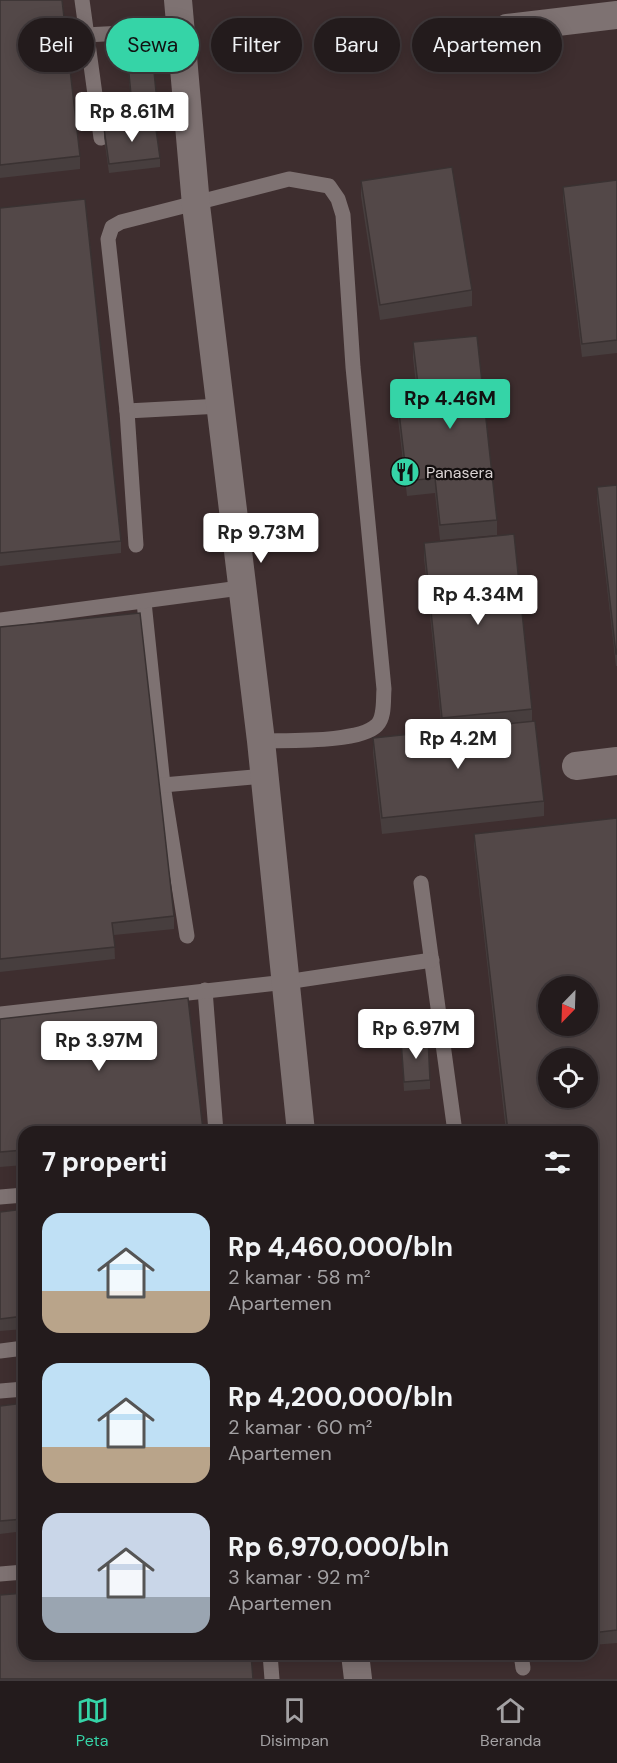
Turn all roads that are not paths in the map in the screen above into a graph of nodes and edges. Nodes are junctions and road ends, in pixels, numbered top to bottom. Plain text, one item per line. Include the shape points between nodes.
1 (82, 0) edge
2 (178, 0) edge
3 (617, 15) edge
4 (84, 18) edge
5 (180, 18) edge
6 (562, 22) edge
7 (91, 72) edge
8 (185, 72) edge
9 (101, 138) dead end
10 (196, 205) junction
11 (221, 406) junction
12 (127, 411) junction
13 (136, 545) dead end
14 (240, 588) junction
15 (144, 602) junction
16 (0, 620) edge
17 (261, 741) junction
18 (617, 761) edge
19 (576, 766) dead end
20 (264, 776) junction
21 (163, 785) junction
22 (421, 883) dead end
23 (187, 936) dead end
24 (432, 960) junction
25 (286, 982) junction
26 (205, 990) junction
27 (0, 1014) edge
28 (216, 1126) edge
29 (301, 1126) edge
30 (454, 1126) edge
31 (18, 1195) edge
32 (0, 1197) edge
33 (18, 1349) edge
34 (0, 1351) edge
35 (18, 1390) edge
36 (0, 1391) edge
37 (18, 1572) edge
38 (0, 1574) edge
39 (270, 1660) edge
40 (356, 1660) edge
41 (272, 1679) edge
42 (358, 1679) edge

1 - 4 lane
2 - 5 street
3 - 6 street
7 - 9 lane
8 - 10 street
10 - 11 street
10 - 12 lane via 121,222 110,232
10 - 17 lane via 245,188 289,179 329,186 343,215 353,367 384,689 382,716 376,726 355,735
11 - 12 lane
11 - 14 street
12 - 13 lane
14 - 15 lane
14 - 17 street
15 - 16 lane
15 - 21 lane
17 - 20 street
18 - 19 street
20 - 21 lane
20 - 25 street
21 - 23 lane
22 - 24 lane
24 - 25 lane
24 - 30 lane
25 - 26 lane
25 - 29 street
26 - 27 lane
26 - 28 lane
31 - 32 lane
33 - 34 lane
35 - 36 lane
37 - 38 lane
39 - 41 lane
40 - 42 street

